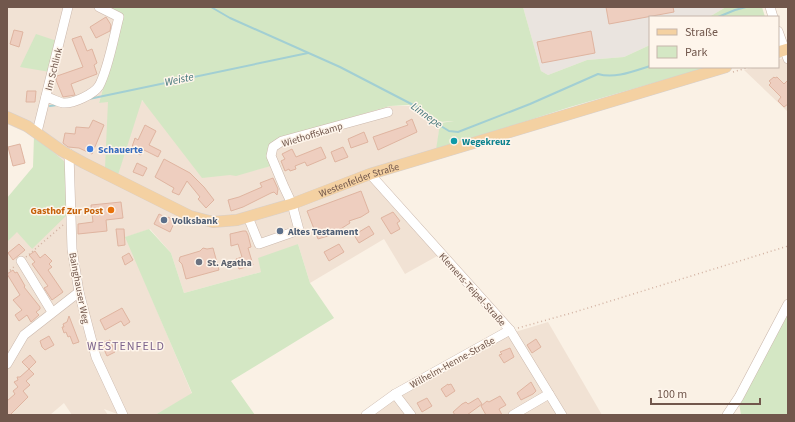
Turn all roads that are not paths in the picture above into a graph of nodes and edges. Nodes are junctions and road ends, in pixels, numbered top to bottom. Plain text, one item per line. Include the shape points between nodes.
1 (68, 7) edge
2 (100, 7) edge
3 (779, 34) edge
4 (785, 52) edge
5 (723, 68) edge
6 (46, 97) junction
7 (388, 112) dead end
8 (7, 117) edge
9 (37, 132) junction
10 (69, 154) junction
11 (370, 174) junction
12 (292, 204) junction
13 (248, 217) junction
14 (21, 261) road end
15 (79, 292) junction
16 (788, 304) edge
17 (52, 312) junction
18 (510, 330) junction
19 (7, 364) edge
20 (395, 394) junction
21 (549, 394) junction
22 (123, 415) edge
23 (366, 415) edge
24 (411, 415) edge
25 (513, 415) edge
26 (562, 415) edge
27 (727, 415) edge

1 - 6 street, Im Schlink
2 - 6 street via 119,17 105,70 98,86 90,94 64,103
3 - 4 street
5 - 11 main road, Westenfelder Straße
6 - 9 street, Im Schlink
7 - 12 street, Wiethoffskamp via 282,141 273,147 271,156
8 - 9 main road, Westenfelder Straße
9 - 10 main road, Westenfelder Straße
10 - 13 main road, Westenfelder Straße via 190,216 213,222
10 - 15 street, Bainghauser Weg via 72,249
11 - 12 main road, Westenfelder Straße
11 - 18 street, Klemens-Teipel-Straße
12 - 13 main road, Westenfelder Straße
12 - 13 street, Wiethoffskamp via 299,230 259,244
14 - 17 street
15 - 17 street
15 - 22 street, Bainghauser Weg via 96,357
16 - 27 street
17 - 19 street via 24,335
18 - 20 street, Wilhelm-Henne-Straße
18 - 21 street, Klemens-Teipel-Straße
20 - 23 street, Wilhelm-Henne-Straße
20 - 24 street
21 - 25 street
21 - 26 street, Klemens-Teipel-Straße

